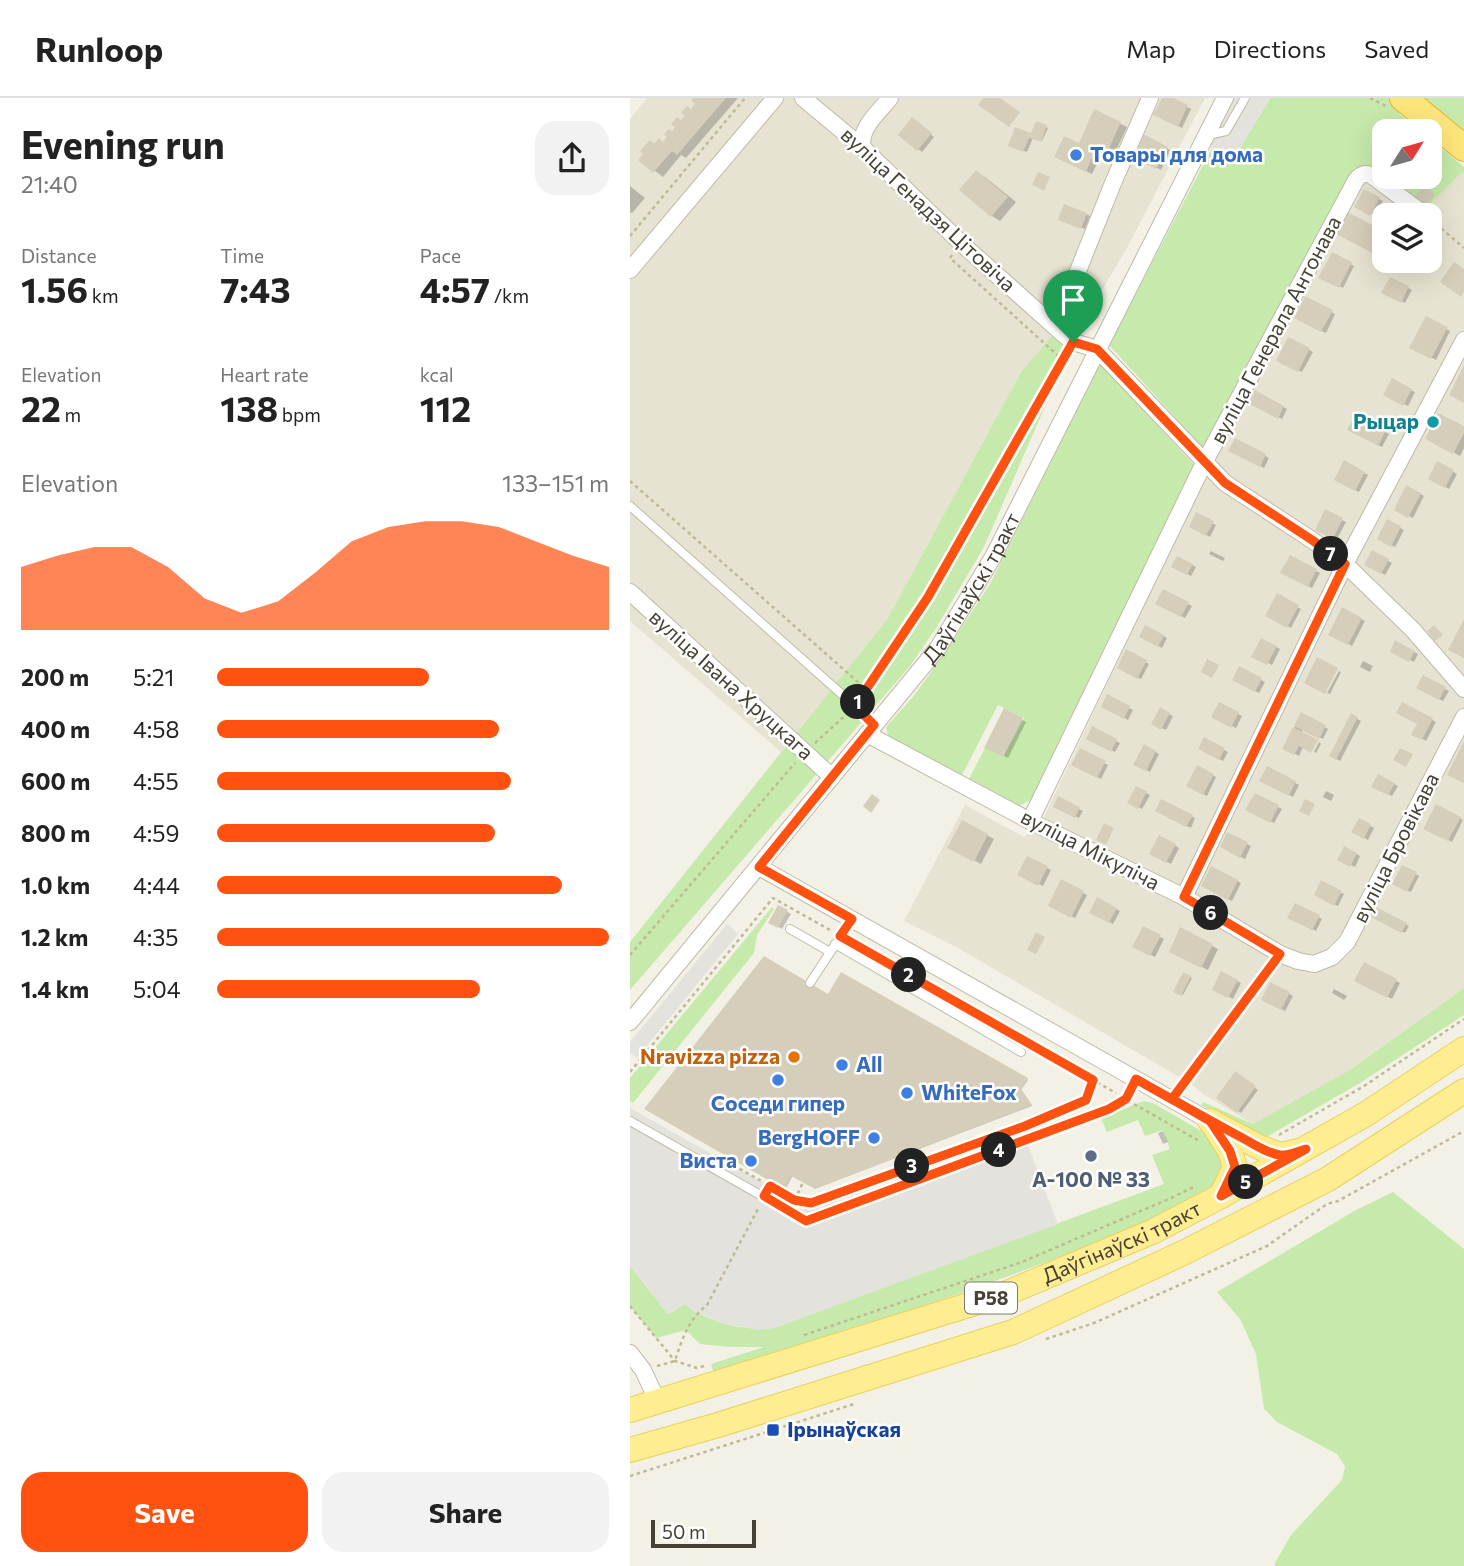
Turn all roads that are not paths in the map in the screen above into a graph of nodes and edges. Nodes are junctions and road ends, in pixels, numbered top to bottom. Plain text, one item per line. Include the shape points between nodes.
1 (775, 98) edge
2 (803, 98) edge
3 (890, 98) edge
4 (1150, 98) edge
5 (1225, 98) edge
6 (1245, 98) edge
7 (1403, 98) edge
8 (1205, 136) junction
9 (863, 148) junction
10 (1464, 148) edge
11 (1408, 203) edge
12 (630, 270) edge
13 (1070, 291) road end
14 (1464, 340) edge
15 (1097, 349) junction
16 (1205, 463) junction
17 (630, 506) edge
18 (1345, 564) junction
19 (630, 593) edge
20 (1464, 689) edge
21 (1464, 718) edge
22 (871, 729) junction
23 (832, 777) junction
24 (1030, 821) junction
25 (759, 867) junction
26 (1184, 897) junction
27 (852, 919) junction
28 (790, 929) dead end
29 (1348, 942) joint
30 (833, 948) junction
31 (810, 983) dead end
32 (630, 1022) edge
33 (1464, 1049) edge
34 (1021, 1052) dead end
35 (1136, 1079) junction
36 (1459, 1096) edge
37 (630, 1121) edge
38 (1208, 1133) junction
39 (1306, 1149) junction
40 (1211, 1189) junction
41 (630, 1353) edge
42 (658, 1402) junction
43 (630, 1410) edge
44 (671, 1438) junction
45 (630, 1450) edge

1 - 12 street
2 - 9 street, вуліца Генадзя Цітовіча
3 - 9 street via 863,133
4 - 13 street
5 - 8 street, Даўгінаўскі тракт
6 - 8 lane via 1226,131
7 - 10 highway
8 - 15 street, Даўгінаўскі тракт
9 - 15 street, вуліца Генадзя Цітовіча via 1073,342
11 - 16 street, вуліца Генерала Антонава via 1371,175 1360,175
14 - 18 street
15 - 16 street
15 - 22 street, Даўгінаўскі тракт via 979,583 938,648
16 - 18 street via 1225,483
16 - 24 street, вуліца Генерала Антонава
17 - 22 lane via 855,706
18 - 20 street via 1413,630
18 - 26 street
19 - 23 street, вуліца Івана Хруцкага
21 - 29 street, вуліца Бровікава
22 - 23 street, Даўгінаўскі тракт
22 - 24 street, вуліца Мікуліча
23 - 25 street, Даўгінаўскі тракт
24 - 26 street, вуліца Мікуліча
25 - 27 street
25 - 32 street, Даўгінаўскі тракт
26 - 29 street, вуліца Мікуліча via 1298,961 1314,964 1332,957
27 - 30 lane
27 - 35 street
28 - 30 lane
30 - 31 lane
30 - 34 lane
33 - 39 main road, Даўгінаўскі тракт / Р58
35 - 37 lane via 1126,1099 1109,1109 806,1221
35 - 38 street via 1172,1099
36 - 44 main road, Даўгінаўскі тракт / Р58 via 1328,1179 1013,1332
38 - 39 main road via 1280,1155
38 - 40 main road via 1230,1151 1235,1167
39 - 40 main road, Даўгінаўскі тракт / Р58
40 - 42 main road, Даўгінаўскі тракт / Р58 via 1154,1231 1007,1293
41 - 42 street
42 - 43 main road, Даўгінаўскі тракт / Р58
42 - 44 main road
44 - 45 main road, Даўгінаўскі тракт / Р58

